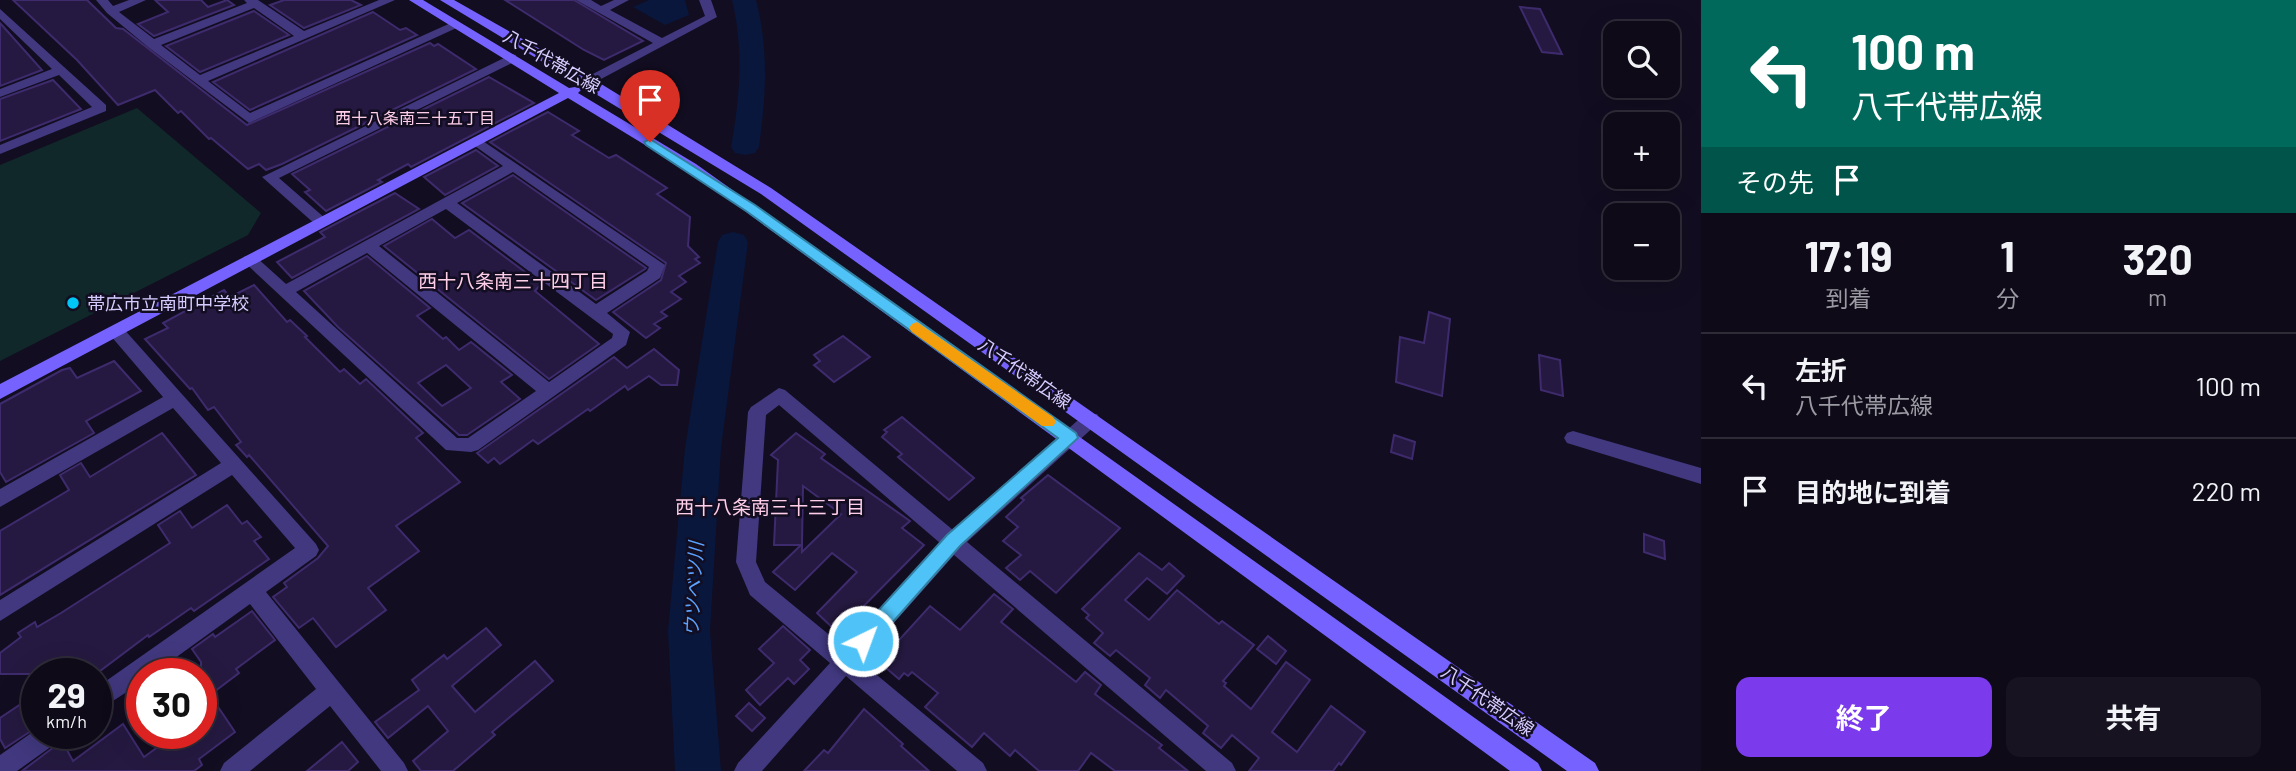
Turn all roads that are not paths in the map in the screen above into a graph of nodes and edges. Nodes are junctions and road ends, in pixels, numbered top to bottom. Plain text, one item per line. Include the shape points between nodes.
1 (102, 0) edge
2 (140, 0) edge
3 (389, 0) edge
4 (415, 0) edge
5 (446, 0) edge
6 (582, 0) edge
7 (623, 0) edge
8 (705, 0) edge
9 (253, 2) edge
10 (601, 10) junction
11 (111, 11) junction
12 (0, 13) edge
13 (457, 25) junction
14 (303, 36) junction
15 (662, 43) junction
16 (152, 44) junction
17 (512, 58) junction
18 (60, 70) junction
19 (199, 80) junction
20 (588, 82) junction
21 (0, 93) edge
22 (569, 93) junction
23 (477, 141) junction
24 (0, 150) edge
25 (513, 166) junction
26 (447, 202) junction
27 (321, 222) junction
28 (368, 245) junction
29 (250, 260) junction
30 (285, 290) junction
31 (596, 312) junction
32 (116, 331) junction
33 (548, 391) junction
34 (0, 392) edge
35 (176, 398) junction
36 (1091, 419) junction
37 (1070, 438) junction
38 (1573, 438) dead end
39 (233, 465) junction
40 (1701, 476) edge
41 (0, 499) edge
42 (954, 541) junction
43 (252, 592) junction
44 (0, 611) edge
45 (845, 661) junction
46 (332, 690) junction
47 (112, 691) edge
48 (28, 749) edge
49 (0, 769) edge
50 (232, 771) edge
51 (396, 771) edge
52 (747, 771) edge
53 (975, 771) edge
54 (1224, 771) edge
55 (1530, 771) edge
56 (1587, 771) edge

1 - 11 street
2 - 11 street
3 - 14 street
4 - 13 main road, 八千代帯広線
5 - 20 main road, 八千代帯広線
6 - 10 street
7 - 10 street
8 - 15 street via 710,17
9 - 14 street
9 - 16 street
10 - 15 street
11 - 16 street
12 - 18 street
13 - 17 main road, 八千代帯広線
13 - 19 street via 248,119
14 - 19 street
15 - 20 street
16 - 19 street
17 - 22 main road, 八千代帯広線
17 - 27 street via 269,177
18 - 21 street
18 - 24 street via 101,108
20 - 22 main road
20 - 36 main road, 八千代帯広線 via 766,191
22 - 23 main road
22 - 37 main road, 八千代帯広線 via 691,167
23 - 25 street
23 - 27 main road
25 - 26 street
25 - 31 street via 657,265 654,274
26 - 28 street
26 - 31 street
27 - 29 main road
28 - 30 street
28 - 33 street
29 - 30 street
29 - 32 main road
30 - 33 street via 453,445 471,445
31 - 33 street via 622,332 620,341
32 - 34 main road
32 - 35 street
35 - 39 street
35 - 41 street
36 - 37 street
36 - 56 main road, 八千代帯広線
37 - 42 street
37 - 55 main road, 八千代帯広線
38 - 40 street
39 - 43 street via 309,550
39 - 44 street
42 - 45 street
42 - 45 street via 779,395 757,412 746,562 757,588
42 - 54 street
43 - 46 street
43 - 47 street
45 - 52 street
45 - 53 street
46 - 50 street
46 - 51 street
48 - 49 street

